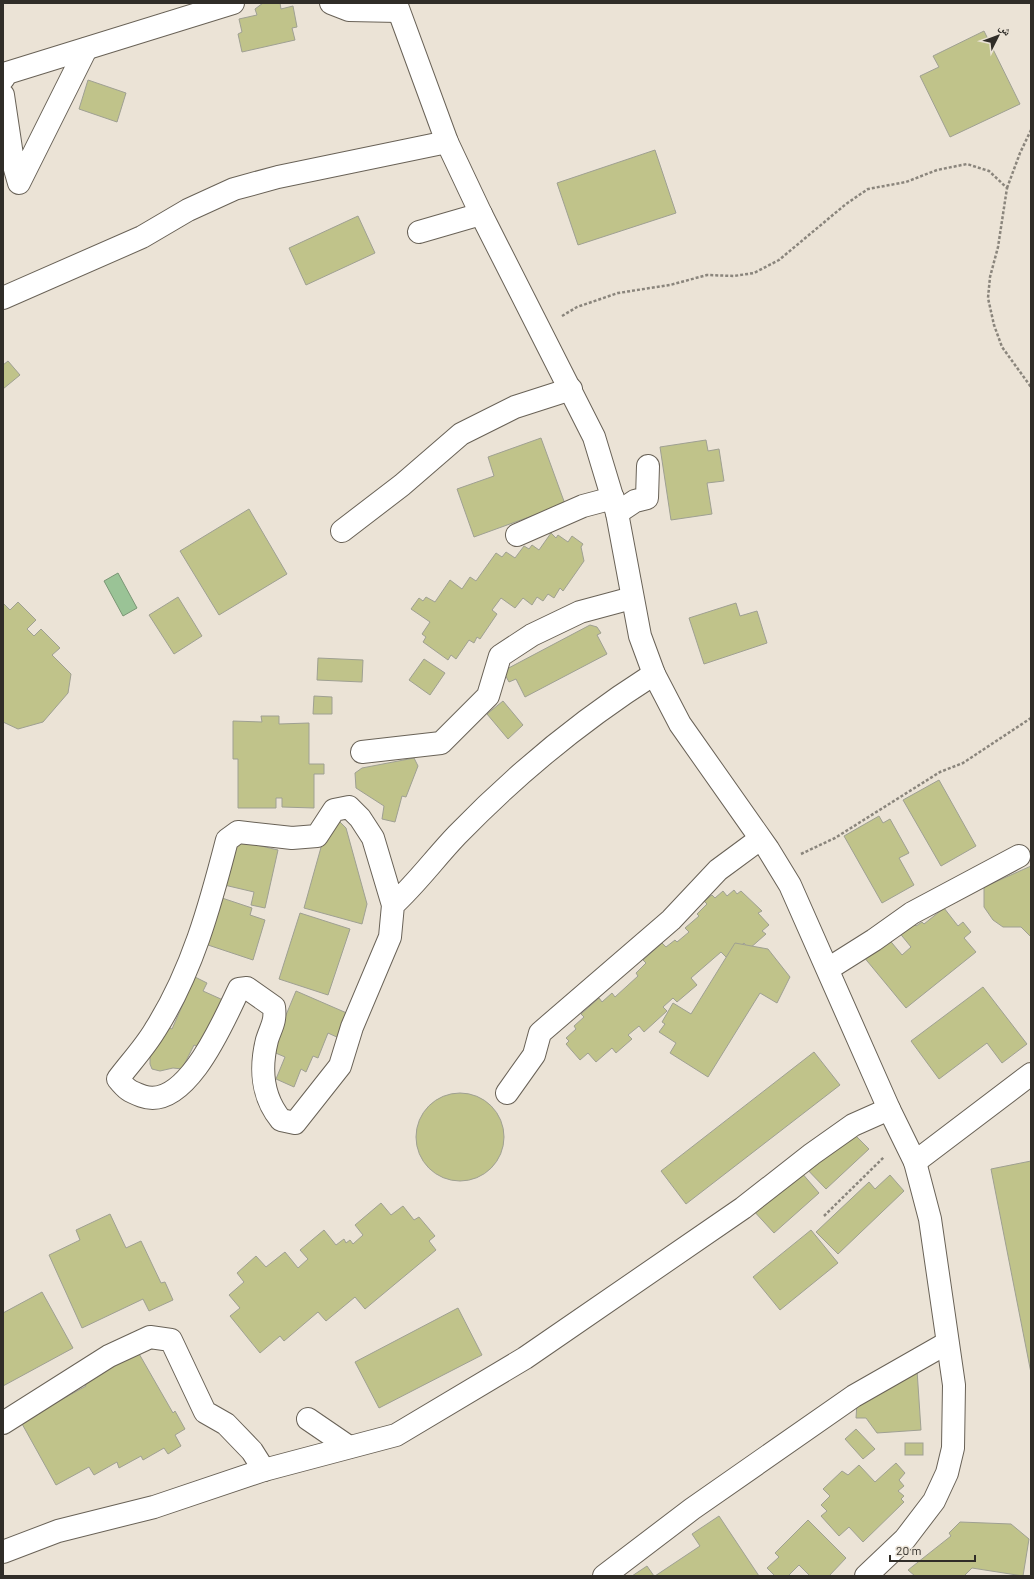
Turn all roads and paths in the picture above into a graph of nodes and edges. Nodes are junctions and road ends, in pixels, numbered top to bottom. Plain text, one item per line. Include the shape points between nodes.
1 (233, 3) edge
2 (331, 3) edge
3 (397, 7) edge
4 (86, 50) junction
5 (3, 79) edge
6 (3, 95) edge
7 (1031, 130) edge
8 (447, 142) junction
9 (1007, 188) junction
10 (481, 214) junction
11 (419, 232) dead end
12 (3, 298) edge
13 (539, 330) junction
14 (1031, 387) edge
15 (571, 389) junction
16 (648, 466) dead end
17 (615, 506) junction
18 (342, 531) dead end
19 (517, 535) dead end
20 (632, 598) junction
21 (654, 674) junction
22 (1031, 718) edge
23 (362, 752) dead end
24 (760, 839) junction
25 (1018, 856) dead end
26 (777, 865) junction
27 (393, 905) junction
28 (828, 969) junction
29 (1031, 1074) edge
30 (507, 1093) dead end
31 (889, 1109) junction
32 (902, 1138) junction
33 (915, 1162) junction
34 (824, 1216) dead end
35 (947, 1343) junction
36 (308, 1419) dead end
37 (3, 1423) edge
38 (349, 1447) junction
39 (264, 1470) junction
40 (3, 1552) edge
41 (604, 1576) edge
42 (866, 1576) edge

1 - 4 street
2 - 3 street via 349,10
3 - 8 street
4 - 5 street via 7,73
4 - 6 street via 19,183 13,162
7 - 9 path
8 - 10 street
8 - 12 street via 234,189 188,210 142,237
9 - 13 path via 990,171 966,164 937,170 906,182 868,189 779,260 754,273 734,276 707,275 670,285 618,293 577,307
9 - 14 path via 988,298 1002,348
10 - 11 street
10 - 13 street
13 - 15 street
15 - 17 street via 594,437
15 - 18 street via 515,407 461,434 402,485
16 - 17 street via 647,498
17 - 19 street via 583,506
17 - 20 street
20 - 21 street via 640,636
20 - 23 street via 580,612 532,635 500,656 488,696 441,742
21 - 24 street via 680,724
21 - 27 street via 611,701 535,760 456,836 414,886
22 - 26 path via 963,763 940,772 835,838
24 - 26 street
24 - 30 street via 718,870 671,920 540,1034 534,1055
25 - 28 street via 912,913
26 - 28 street via 790,885
27 - 27 street via 373,838 349,807 334,810 317,836 292,838 238,832 227,840 203,926 175,996 155,1031 118,1079 127,1091 150,1099 170,1093 186,1080 209,1047 239,989 247,988 274,1007 276,1019 267,1039 263,1065 264,1086 271,1108 281,1120 295,1123 340,1066 352,1027 390,937
28 - 31 street
29 - 33 street
31 - 32 street
31 - 38 street via 853,1125 743,1208 525,1358 396,1435
32 - 33 street
32 - 34 path via 870,1173
33 - 35 street via 930,1219
35 - 41 street via 854,1396 692,1509
35 - 42 street via 954,1385 952,1448 947,1473 934,1501 905,1539
36 - 38 street
37 - 39 street via 109,1356 150,1337 171,1340 205,1412 226,1424 252,1451
38 - 39 street
39 - 40 street via 154,1507 58,1531

